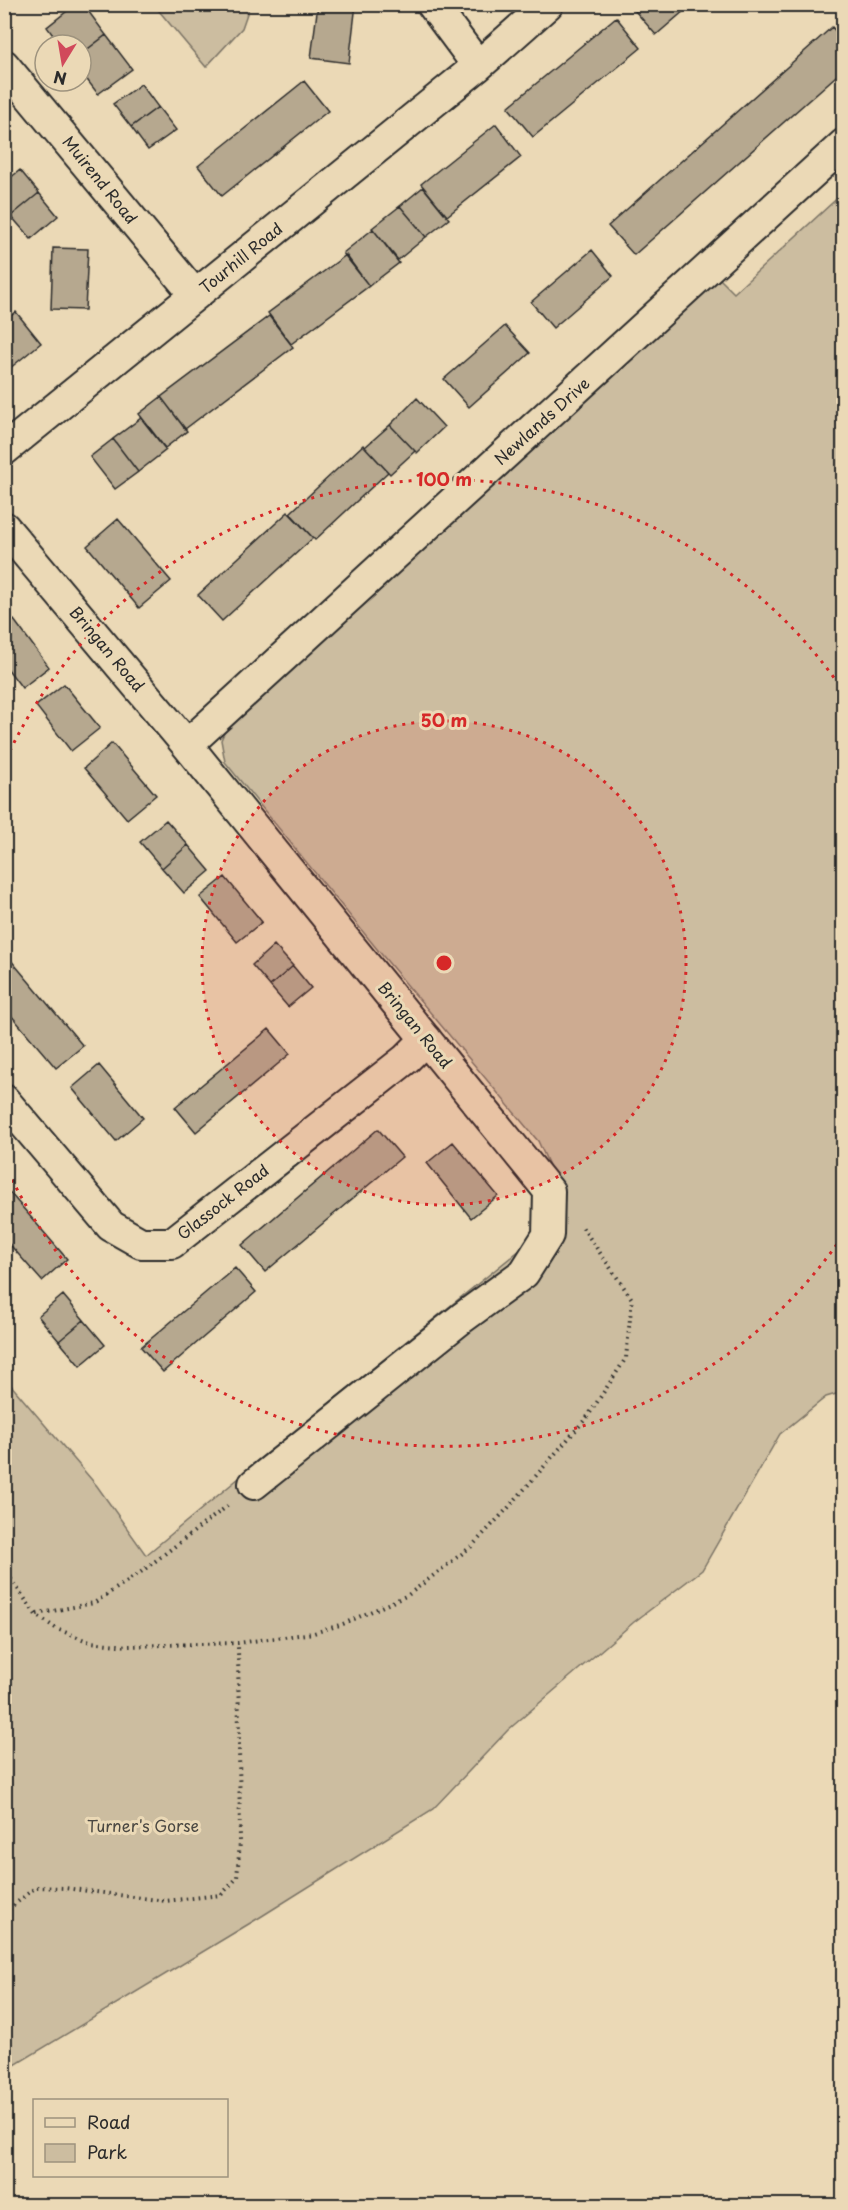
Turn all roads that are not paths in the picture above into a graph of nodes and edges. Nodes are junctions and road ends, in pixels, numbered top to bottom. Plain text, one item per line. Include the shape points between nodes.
1 (432, 4) edge
2 (548, 4) edge
3 (4, 65) edge
4 (478, 66) junction
5 (843, 144) edge
6 (195, 295) junction
7 (4, 450) edge
8 (4, 527) edge
9 (187, 745) junction
10 (426, 1040) junction
11 (4, 1100) edge
12 (254, 1484) road end

1 - 4 street
2 - 4 street, Tourhill Road
3 - 6 street, Muirend Road
4 - 6 street, Tourhill Road
5 - 9 street, Newlands Drive
6 - 7 street, Tourhill Road
8 - 9 street, Bringan Road
9 - 10 street, Bringan Road
10 - 11 street, Glassock Road via 172,1243 141,1243 111,1226
10 - 12 street, Bringan Road via 549,1191 548,1235 524,1273

